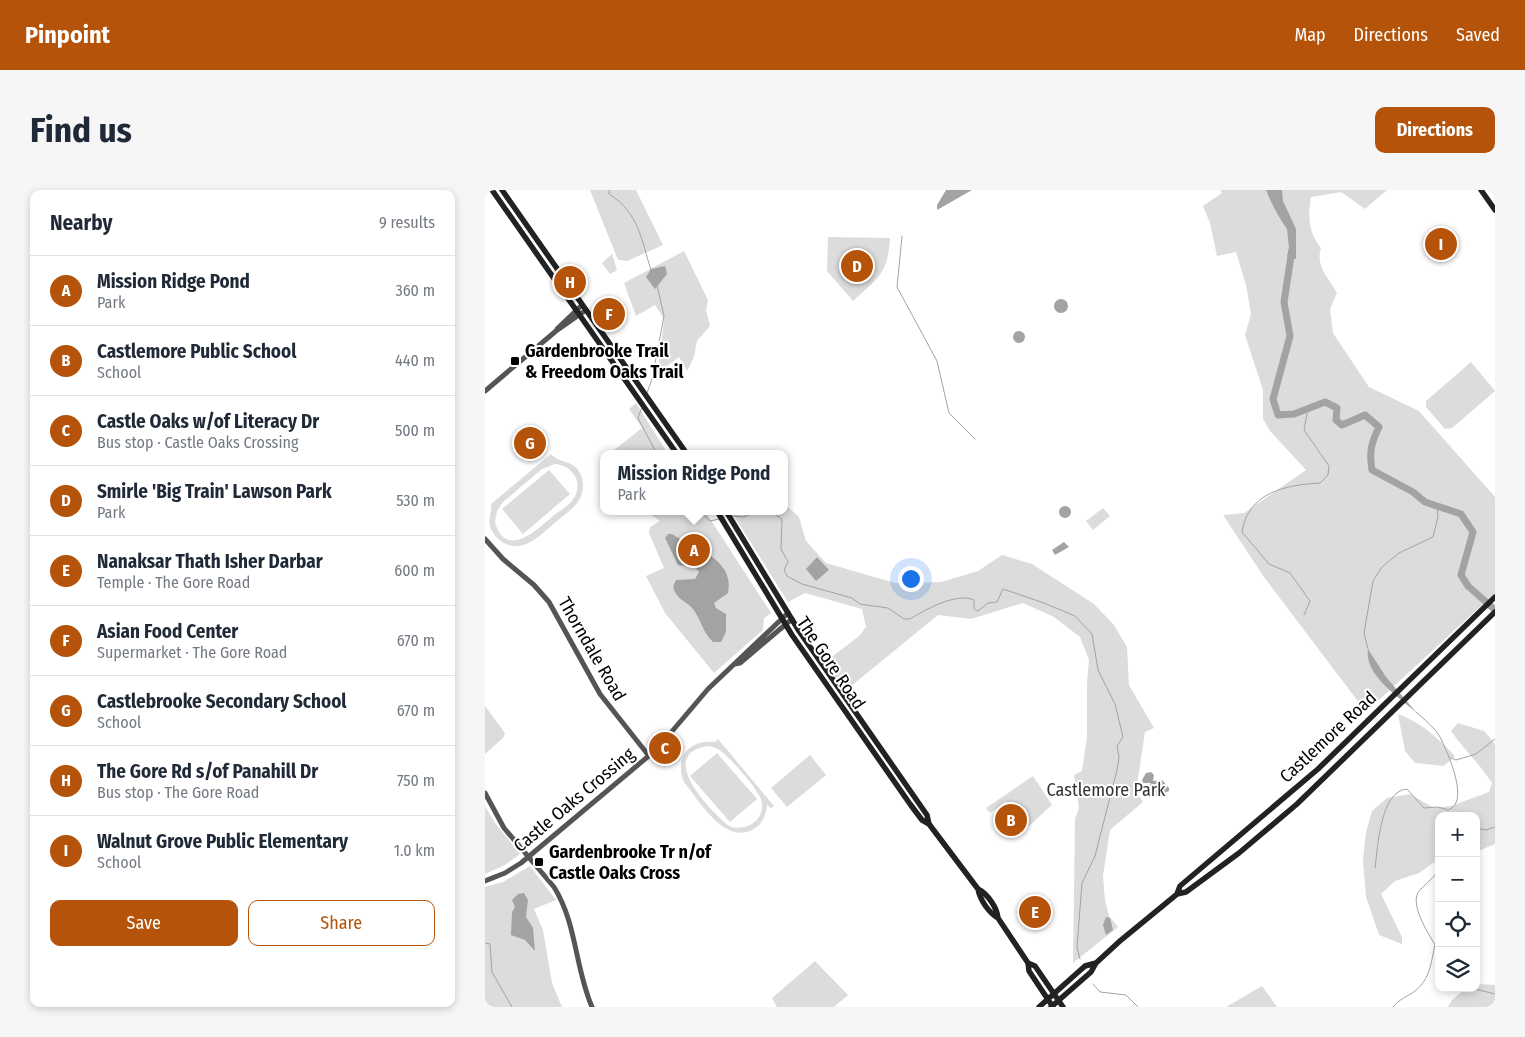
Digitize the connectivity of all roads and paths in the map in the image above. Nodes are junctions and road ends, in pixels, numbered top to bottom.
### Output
1 (492, 190) edge
2 (502, 190) edge
3 (1481, 190) edge
4 (1495, 210) edge
5 (540, 246) junction
6 (533, 251) junction
7 (584, 308) junction
8 (578, 313) junction
9 (485, 391) edge
10 (674, 450) edge
11 (684, 450) edge
12 (719, 515) edge
13 (728, 515) edge
14 (485, 539) edge
15 (1495, 597) edge
16 (1495, 612) edge
17 (788, 613) junction
18 (783, 618) junction
19 (792, 619) junction
20 (786, 624) junction
21 (735, 664) junction
22 (1376, 713) junction
23 (1384, 722) junction
24 (1351, 738) junction
25 (1359, 746) junction
26 (649, 756) junction
27 (485, 793) edge
28 (929, 824) junction
29 (529, 856) junction
30 (485, 881) edge
31 (1177, 894) junction
32 (1028, 962) junction
33 (1096, 963) junction
34 (1054, 994) junction
35 (1048, 999) junction
36 (1058, 1000) junction
37 (592, 1007) edge
38 (1039, 1007) edge
39 (1052, 1007) edge
40 (1063, 1007) edge

1 - 6 main road
2 - 5 main road
3 - 4 main road
5 - 6 main road
5 - 7 main road
6 - 8 main road
7 - 8 street
7 - 11 main road
8 - 9 street
8 - 10 main road
12 - 18 main road, The Gore Road
13 - 17 main road, The Gore Road
14 - 26 street, Thorndale Road
15 - 22 main road, Castlemore Road
16 - 23 main road, Castlemore Road
17 - 18 street, Castle Oaks Crossing
17 - 19 main road, The Gore Road
18 - 20 main road, The Gore Road
18 - 21 street, Castle Oaks Crossing
19 - 20 street, Castle Oaks Crossing
19 - 28 main road, The Gore Road
20 - 21 street, Castle Oaks Crossing
20 - 28 main road, The Gore Road
21 - 26 street, Castle Oaks Crossing
22 - 23 main road
22 - 24 main road, Castlemore Road
23 - 25 main road, Castlemore Road
24 - 25 main road
24 - 31 main road, Castlemore Road
25 - 31 main road, Castlemore Road
26 - 29 street, Castle Oaks Crossing
27 - 29 street
28 - 32 main road, The Gore Road
29 - 30 street, Castle Oaks Crossing
29 - 37 street
31 - 33 main road, Castlemore Road
32 - 34 main road, The Gore Road
32 - 35 main road, The Gore Road
33 - 34 main road, Castlemore Road
33 - 36 main road, Castlemore Road
34 - 35 main road, Castlemore Road
34 - 36 main road, The Gore Road
35 - 38 main road, Castlemore Road
35 - 39 main road, The Gore Road
36 - 39 main road, Castlemore Road
36 - 40 main road, The Gore Road

